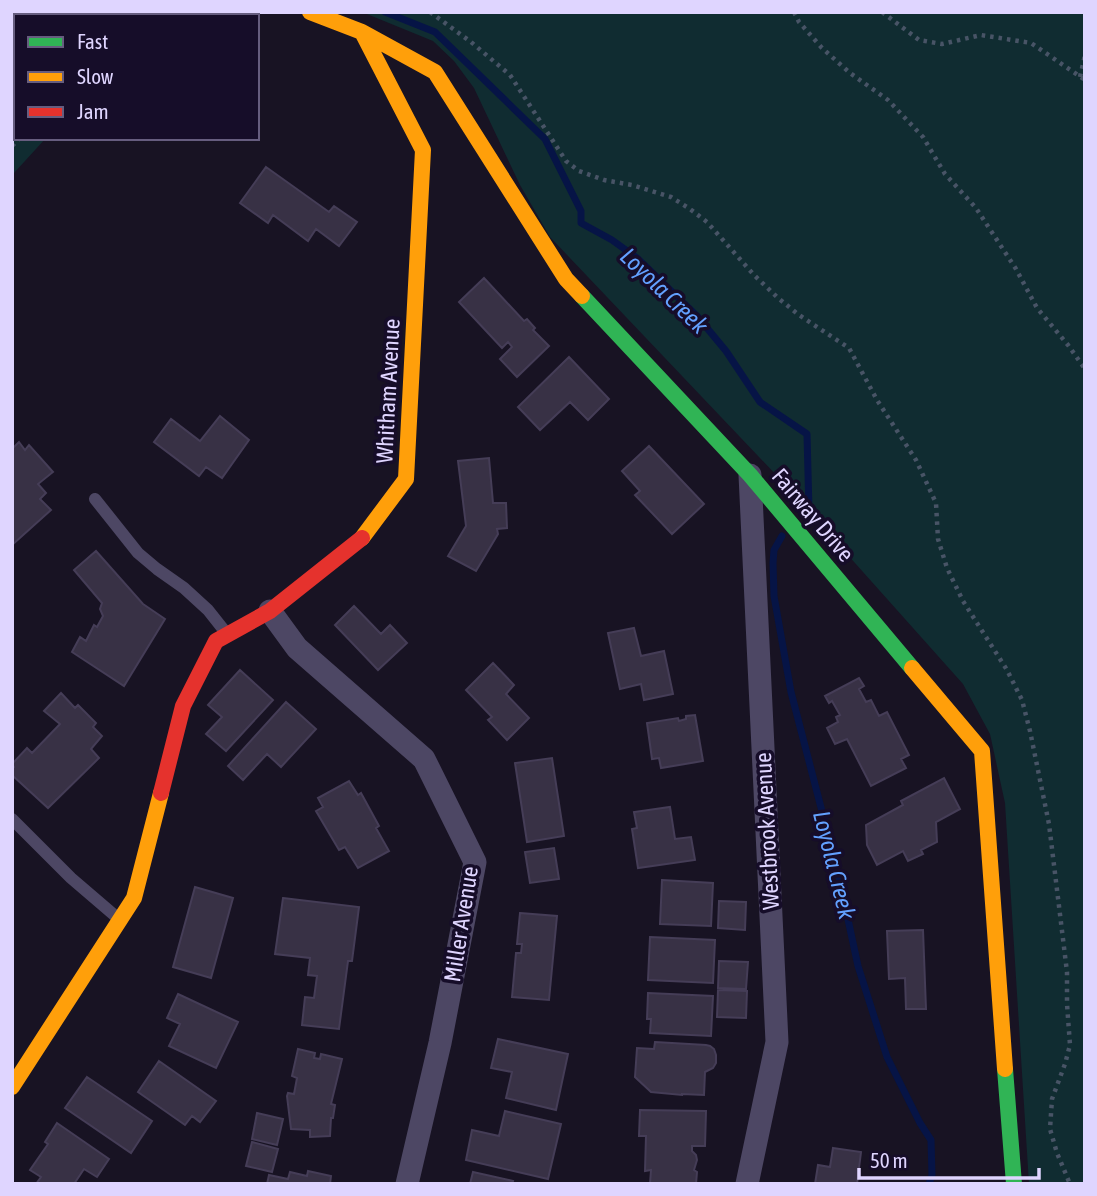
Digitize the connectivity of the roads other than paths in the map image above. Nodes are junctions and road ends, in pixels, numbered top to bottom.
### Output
1 (310, 12) edge
2 (362, 32) junction
3 (750, 475) junction
4 (95, 499) dead end
5 (270, 611) junction
6 (227, 634) junction
7 (12, 819) edge
8 (120, 920) junction
9 (12, 1087) edge
10 (407, 1184) edge
11 (747, 1184) edge
12 (1014, 1184) edge

1 - 2 street, Fairway Drive
2 - 3 street, Fairway Drive
2 - 5 street, Whitham Avenue
3 - 11 street, Westbrook Avenue
3 - 12 street, Fairway Drive
4 - 6 lane
5 - 6 street, Whitham Avenue
5 - 10 street, Miller Avenue
6 - 8 street, Whitham Avenue
7 - 8 lane
8 - 9 street, Whitham Avenue

